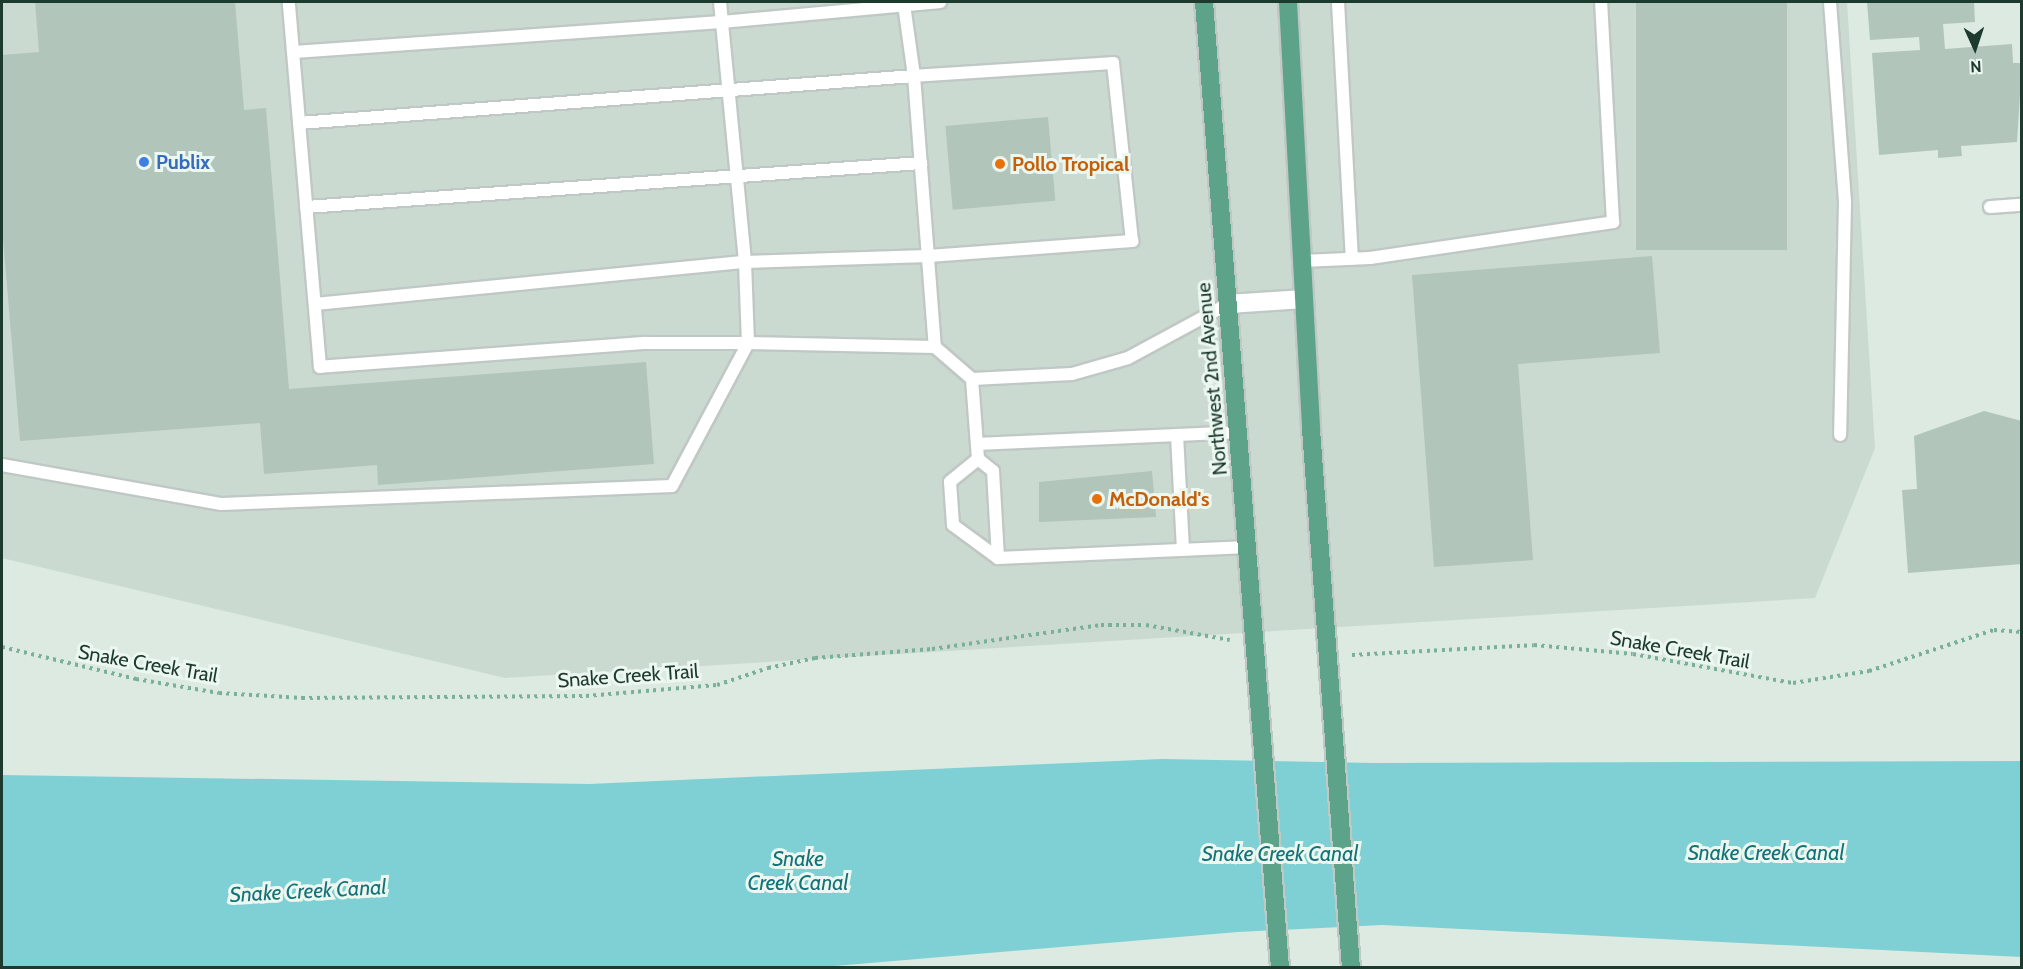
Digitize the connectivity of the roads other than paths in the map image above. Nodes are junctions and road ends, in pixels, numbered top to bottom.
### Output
1 (289, 2) edge
2 (720, 2) edge
3 (940, 2) edge
4 (1204, 2) edge
5 (1288, 2) edge
6 (1338, 2) edge
7 (1601, 2) edge
8 (1830, 2) edge
9 (904, 5) junction
10 (722, 22) junction
11 (293, 52) junction
12 (914, 76) junction
13 (728, 88) junction
14 (298, 123) junction
15 (921, 163) junction
16 (736, 175) junction
17 (2022, 205) edge
18 (306, 207) junction
19 (1990, 207) dead end
20 (928, 256) junction
21 (1352, 259) junction
22 (1302, 261) junction
23 (745, 262) junction
24 (1304, 299) junction
25 (315, 304) junction
26 (1228, 304) junction
27 (748, 343) junction
28 (935, 347) junction
29 (972, 379) junction
30 (1238, 432) junction
31 (1177, 435) junction
32 (1840, 435) dead end
33 (977, 444) junction
34 (978, 459) junction
35 (2, 465) edge
36 (1248, 547) junction
37 (1183, 550) junction
38 (998, 558) junction
39 (1280, 968) edge
40 (1351, 968) edge

1 - 11 lane
2 - 10 lane
3 - 9 lane
4 - 26 main road, Northwest 2nd Avenue
5 - 22 main road
6 - 21 lane
7 - 21 lane
8 - 32 lane
9 - 10 lane
9 - 12 lane
10 - 11 lane
10 - 13 lane
11 - 14 lane
12 - 13 lane
12 - 15 lane
12 - 20 lane
13 - 14 lane
13 - 16 lane
14 - 18 lane
15 - 16 lane
15 - 20 lane
16 - 18 lane
16 - 23 lane
17 - 19 lane
18 - 25 lane
20 - 23 lane
20 - 28 lane
21 - 22 lane
22 - 24 main road
23 - 25 lane
23 - 27 lane
24 - 26 street
24 - 40 main road
25 - 27 lane
26 - 29 lane
26 - 30 main road, Northwest 2nd Avenue
27 - 28 lane
27 - 35 lane
28 - 29 lane
29 - 33 lane
30 - 31 lane
30 - 36 main road, Northwest 2nd Avenue
31 - 33 lane
31 - 37 lane
33 - 34 lane
34 - 38 lane
34 - 38 lane
36 - 37 lane
36 - 39 main road, Northwest 2nd Avenue
37 - 38 lane

